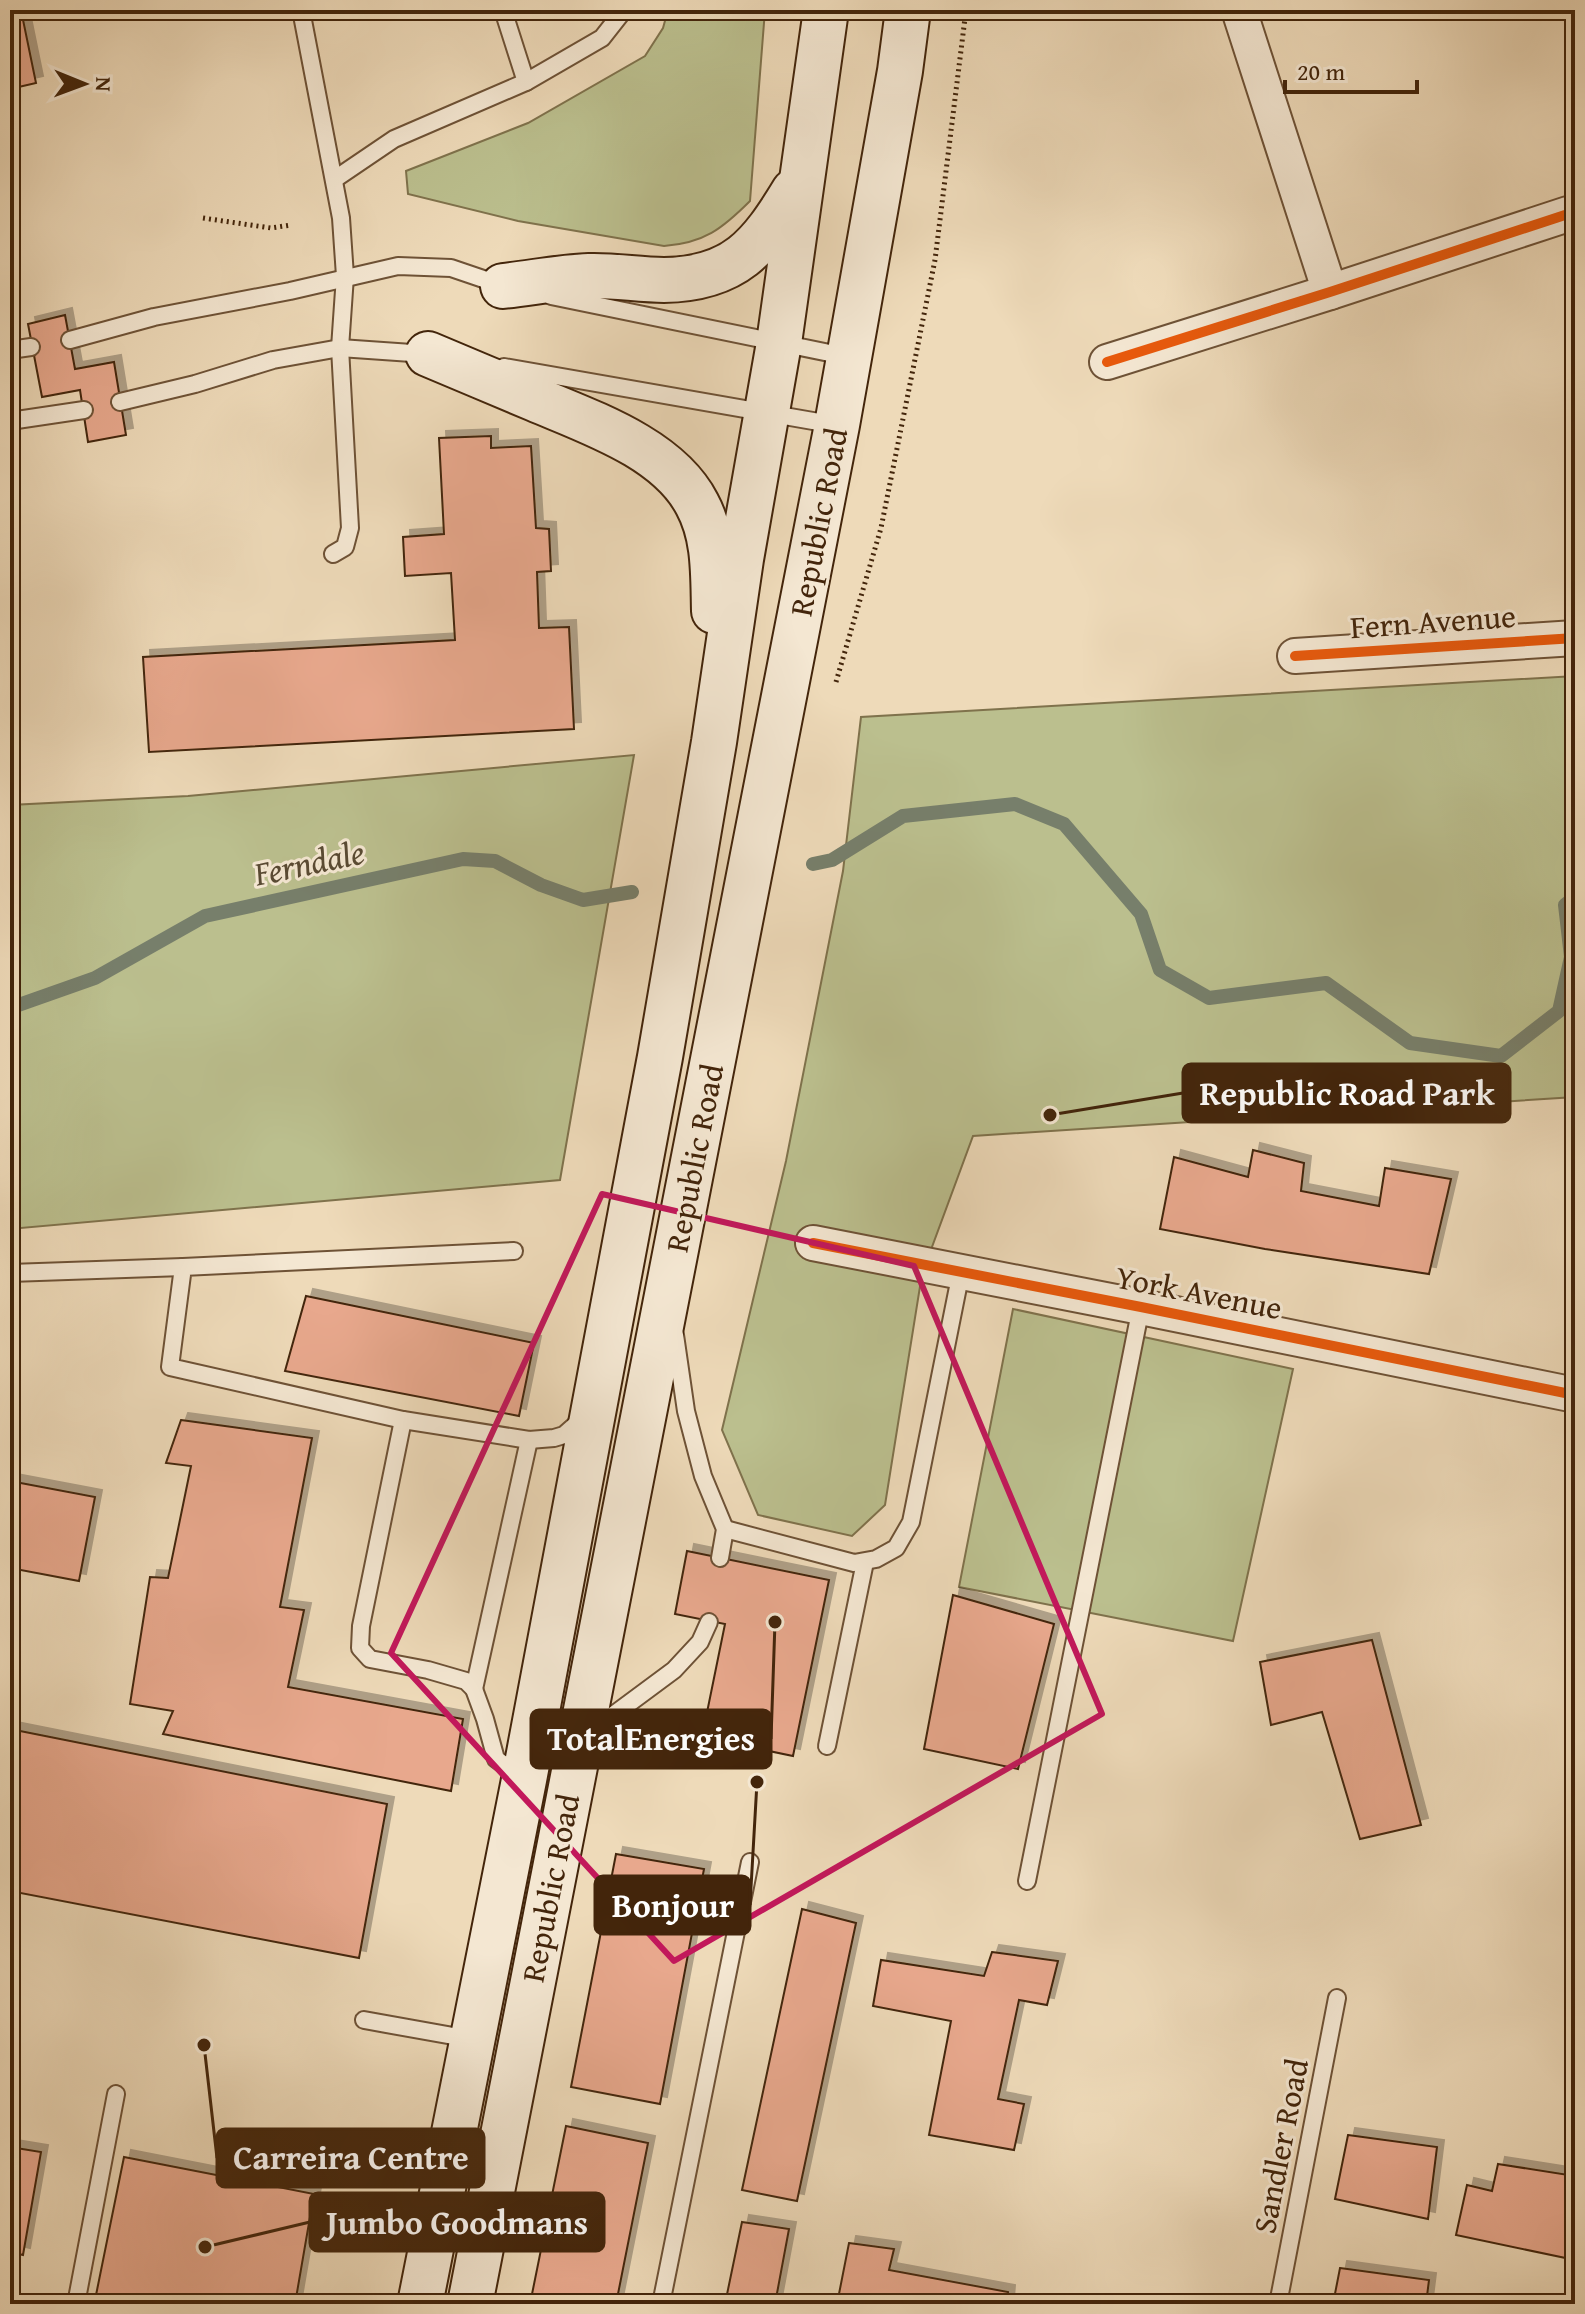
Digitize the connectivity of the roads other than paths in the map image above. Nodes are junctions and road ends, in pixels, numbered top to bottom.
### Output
1 (301, 10) edge
2 (503, 10) edge
3 (624, 10) edge
4 (826, 10) edge
5 (908, 10) edge
6 (1239, 10) edge
7 (526, 82) junction
8 (335, 179) junction
9 (801, 180) junction
10 (1568, 214) dead end
11 (345, 276) junction
12 (503, 286) junction
13 (1330, 292) junction
14 (70, 340) dead end
15 (779, 343) junction
16 (31, 347) dead end
17 (340, 348) junction
18 (10, 350) edge
19 (428, 354) junction
20 (850, 357) junction
21 (1107, 362) dead end
22 (120, 402) dead end
23 (84, 410) dead end
24 (767, 412) junction
25 (10, 421) edge
26 (837, 425) junction
27 (333, 554) dead end
28 (1575, 638) edge
29 (1295, 656) dead end
30 (714, 742) junction
31 (813, 1243) dead end
32 (514, 1251) dead end
33 (183, 1267) junction
34 (961, 1272) junction
35 (10, 1273) edge
36 (670, 1283) junction
37 (1141, 1307) junction
38 (1575, 1395) edge
39 (594, 1408) junction
40 (403, 1420) junction
41 (529, 1440) junction
42 (725, 1529) junction
43 (720, 1558) dead end
44 (865, 1562) junction
45 (709, 1622) dead end
46 (474, 1689) junction
47 (579, 1741) junction
48 (827, 1746) dead end
49 (524, 1780) junction
50 (750, 1862) dead end
51 (1027, 1881) dead end
52 (1337, 1998) dead end
53 (364, 2020) dead end
54 (472, 2039) junction
55 (116, 2094) dead end
56 (76, 2304) edge
57 (420, 2304) edge
58 (470, 2304) edge
59 (661, 2304) edge
60 (1278, 2304) edge

1 - 8 lane
2 - 7 lane
3 - 7 lane
4 - 9 main road, Republic Road
5 - 20 main road, Republic Road
6 - 13 street
7 - 8 lane
8 - 11 lane
9 - 12 main road
9 - 15 main road, Republic Road
10 - 13 street
11 - 12 lane
11 - 14 lane
11 - 17 lane
12 - 15 lane
13 - 21 street
15 - 20 lane
15 - 24 main road, Republic Road
16 - 18 lane
17 - 19 lane
17 - 22 lane
17 - 27 lane
19 - 24 lane
19 - 30 main road
20 - 26 main road, Republic Road
23 - 25 lane
24 - 26 lane
24 - 30 main road, Republic Road
26 - 36 main road, Republic Road
28 - 29 street, Fern Avenue
30 - 39 main road, Republic Road
31 - 34 street, York Avenue
32 - 33 lane
33 - 35 lane
33 - 40 lane
34 - 37 street, York Avenue
34 - 44 lane
36 - 42 lane
36 - 47 main road, Republic Road
37 - 38 street, York Avenue
37 - 51 lane
39 - 41 lane
39 - 49 main road, Republic Road
40 - 41 lane
40 - 46 lane
41 - 46 lane
42 - 43 lane
42 - 44 lane
44 - 48 lane
45 - 47 lane
46 - 49 lane
47 - 58 main road, Republic Road
49 - 54 main road, Republic Road
50 - 59 lane
52 - 60 lane, Sandler Road
53 - 54 lane
54 - 57 main road, Republic Road
55 - 56 lane

